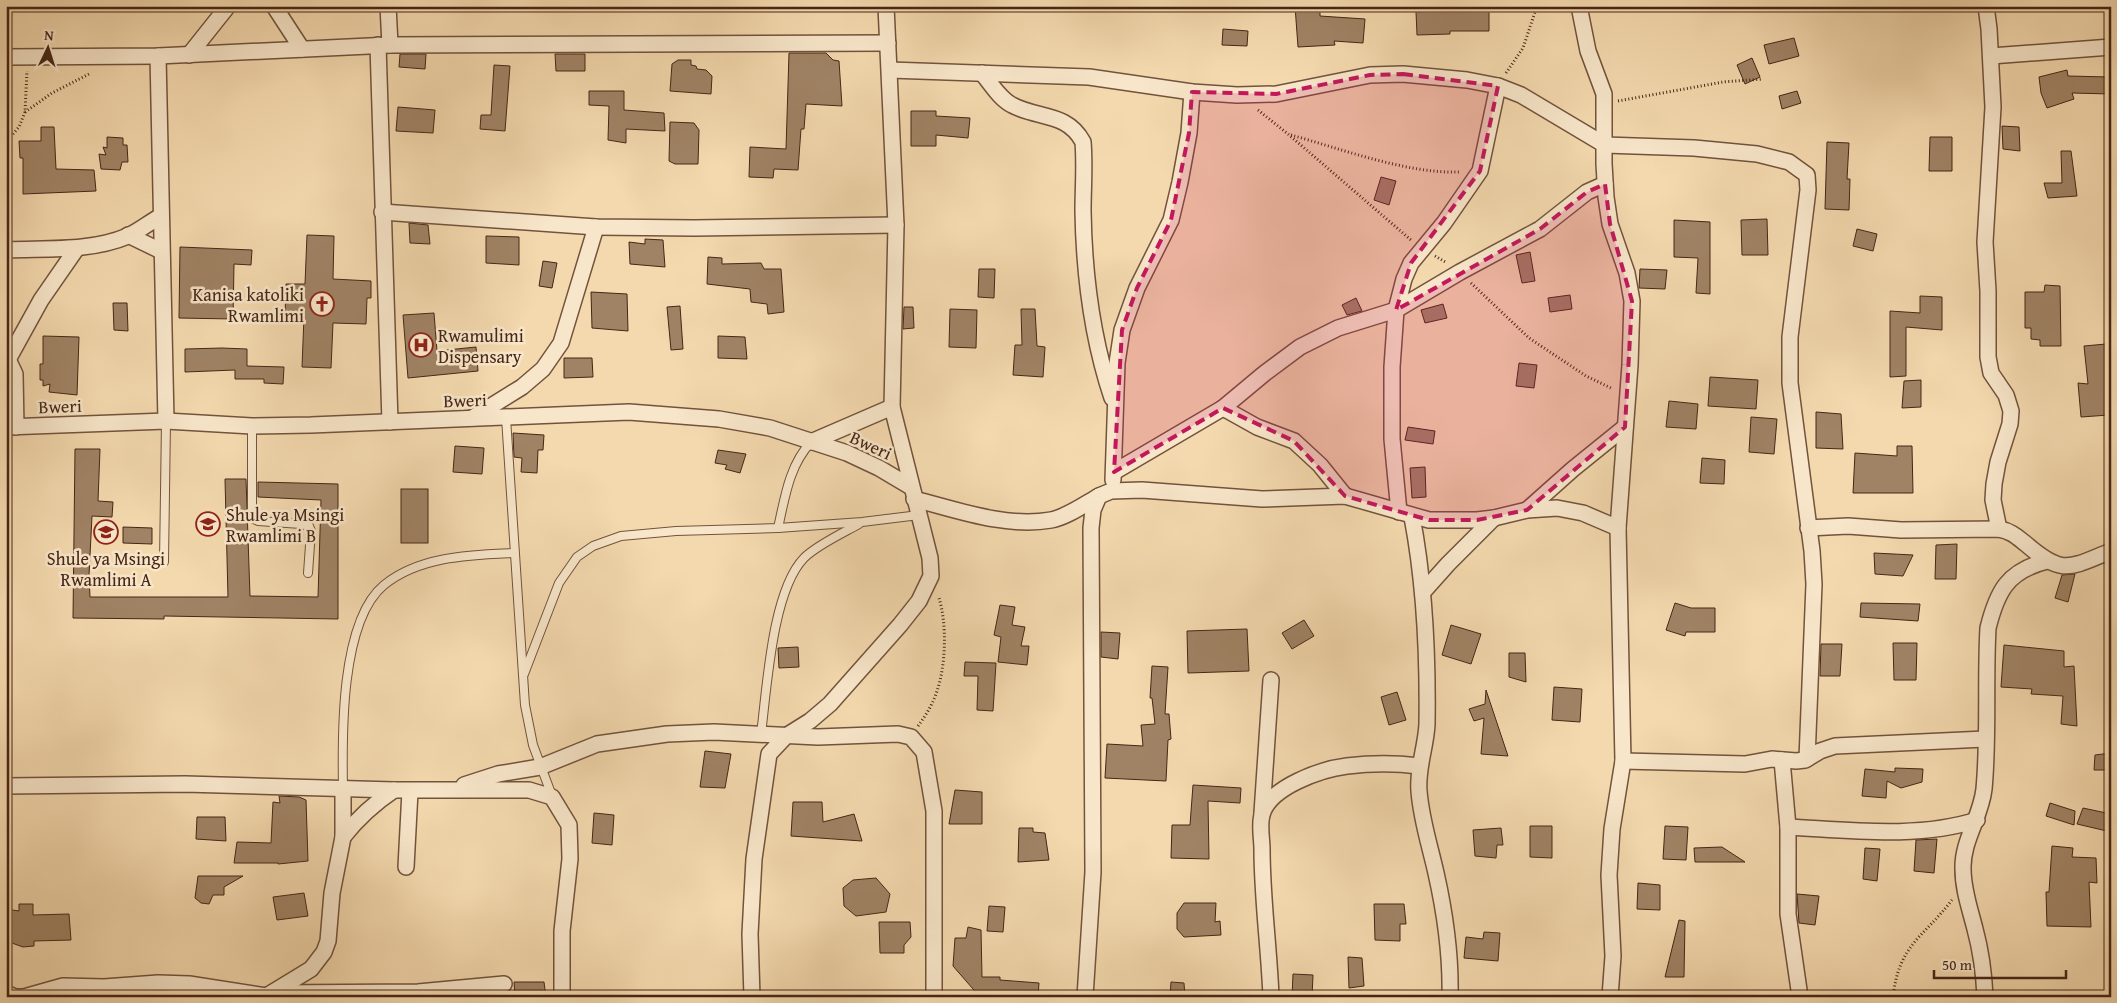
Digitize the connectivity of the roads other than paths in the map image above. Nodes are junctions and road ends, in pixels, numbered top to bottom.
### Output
1 (228, 6) edge
2 (274, 6) edge
3 (388, 6) edge
4 (886, 6) edge
5 (1580, 6) edge
6 (1986, 6) edge
7 (888, 43) junction
8 (384, 45) junction
9 (2111, 47) edge
10 (302, 49) junction
11 (189, 55) junction
12 (158, 56) junction
13 (1991, 56) junction
14 (6, 57) edge
15 (890, 70) junction
16 (982, 74) junction
17 (1498, 86) junction
18 (1192, 92) junction
19 (1605, 145) junction
20 (1605, 184) junction
21 (382, 212) junction
22 (161, 216) junction
23 (896, 225) junction
24 (596, 228) junction
25 (128, 236) junction
26 (76, 248) junction
27 (6, 250) edge
28 (161, 251) junction
29 (1396, 310) junction
30 (8, 356) edge
31 (892, 408) junction
32 (1223, 408) junction
33 (1116, 409) junction
34 (506, 418) junction
35 (471, 419) junction
36 (166, 421) junction
37 (390, 422) junction
38 (252, 426) junction
39 (11, 427) edge
40 (1625, 427) junction
41 (811, 442) junction
42 (1114, 472) junction
43 (913, 493) junction
44 (1105, 494) junction
45 (1345, 496) junction
46 (1527, 510) junction
47 (1405, 514) junction
48 (918, 515) junction
49 (1494, 518) junction
50 (862, 522) junction
51 (778, 528) junction
52 (1618, 528) junction
53 (1808, 528) junction
54 (1999, 530) junction
55 (2111, 551) edge
56 (514, 553) junction
57 (2047, 561) junction
58 (164, 562) dead end
59 (308, 573) dead end
60 (1423, 592) junction
61 (524, 674) junction
62 (1271, 680) dead end
63 (762, 734) junction
64 (786, 736) junction
65 (1985, 739) junction
66 (1807, 759) junction
67 (1782, 760) junction
68 (1623, 761) junction
69 (1420, 766) junction
70 (540, 767) junction
71 (6, 786) edge
72 (344, 789) junction
73 (451, 789) junction
74 (394, 790) junction
75 (410, 790) junction
76 (552, 797) junction
77 (1262, 814) junction
78 (1977, 820) junction
79 (1788, 828) junction
80 (343, 837) junction
81 (406, 867) dead end
82 (504, 984) dead end
83 (6, 994) edge
84 (266, 995) edge
85 (562, 997) edge
86 (752, 997) edge
87 (934, 997) edge
88 (1085, 997) edge
89 (1271, 997) edge
90 (1450, 997) edge
91 (1610, 997) edge
92 (1800, 997) edge
93 (1985, 997) edge

1 - 11 street
2 - 10 street
3 - 8 street
4 - 7 street
5 - 19 street
6 - 13 street
7 - 8 street
7 - 15 street
8 - 10 street
8 - 21 street
9 - 13 street
10 - 11 street
11 - 12 street
12 - 14 street
12 - 22 street
13 - 54 street
15 - 16 street
15 - 23 street
16 - 18 street
16 - 33 street
17 - 18 street
17 - 19 street
17 - 29 street
18 - 33 street
19 - 20 street
19 - 53 street
20 - 29 street
20 - 40 street
21 - 24 street
21 - 37 street
22 - 25 street
22 - 28 street
23 - 24 street
23 - 31 street
24 - 35 street
25 - 26 street
25 - 28 street
26 - 27 street
26 - 30 street
28 - 36 street
29 - 32 street
29 - 47 street
30 - 39 street
31 - 41 street
31 - 43 street
32 - 42 street
32 - 45 street
33 - 42 street
34 - 35 street, Bweri
34 - 41 street, Bweri
34 - 56 lane
35 - 37 street, Bweri
36 - 38 street, Bweri
36 - 39 street, Bweri
36 - 58 lane
37 - 38 street, Bweri
38 - 59 lane
40 - 46 street
40 - 52 street
41 - 43 street, Bweri
41 - 51 lane
42 - 44 street
43 - 44 street, Bweri
43 - 48 street
44 - 45 street
44 - 88 street
45 - 47 street
46 - 49 street
46 - 52 street
47 - 49 street
47 - 60 street
48 - 50 lane
48 - 64 street
49 - 60 street
50 - 51 lane
50 - 63 lane
51 - 61 lane
52 - 68 street
53 - 54 street
53 - 66 street
54 - 57 street
55 - 57 street
56 - 61 lane
56 - 72 lane
57 - 65 street
60 - 69 street
61 - 70 lane
62 - 77 street
63 - 64 street
63 - 70 street
64 - 86 street
64 - 87 street
65 - 66 street
65 - 78 street
66 - 67 street
67 - 68 street
67 - 79 street
68 - 91 street
69 - 77 street
69 - 90 street
70 - 73 street
70 - 76 lane
71 - 72 street
72 - 74 street
72 - 80 street
73 - 75 street
73 - 76 street
74 - 75 street
74 - 80 street
75 - 81 street
76 - 85 street
77 - 89 street
78 - 79 street
78 - 93 street
79 - 92 street
80 - 84 street
82 - 84 street
83 - 84 street

